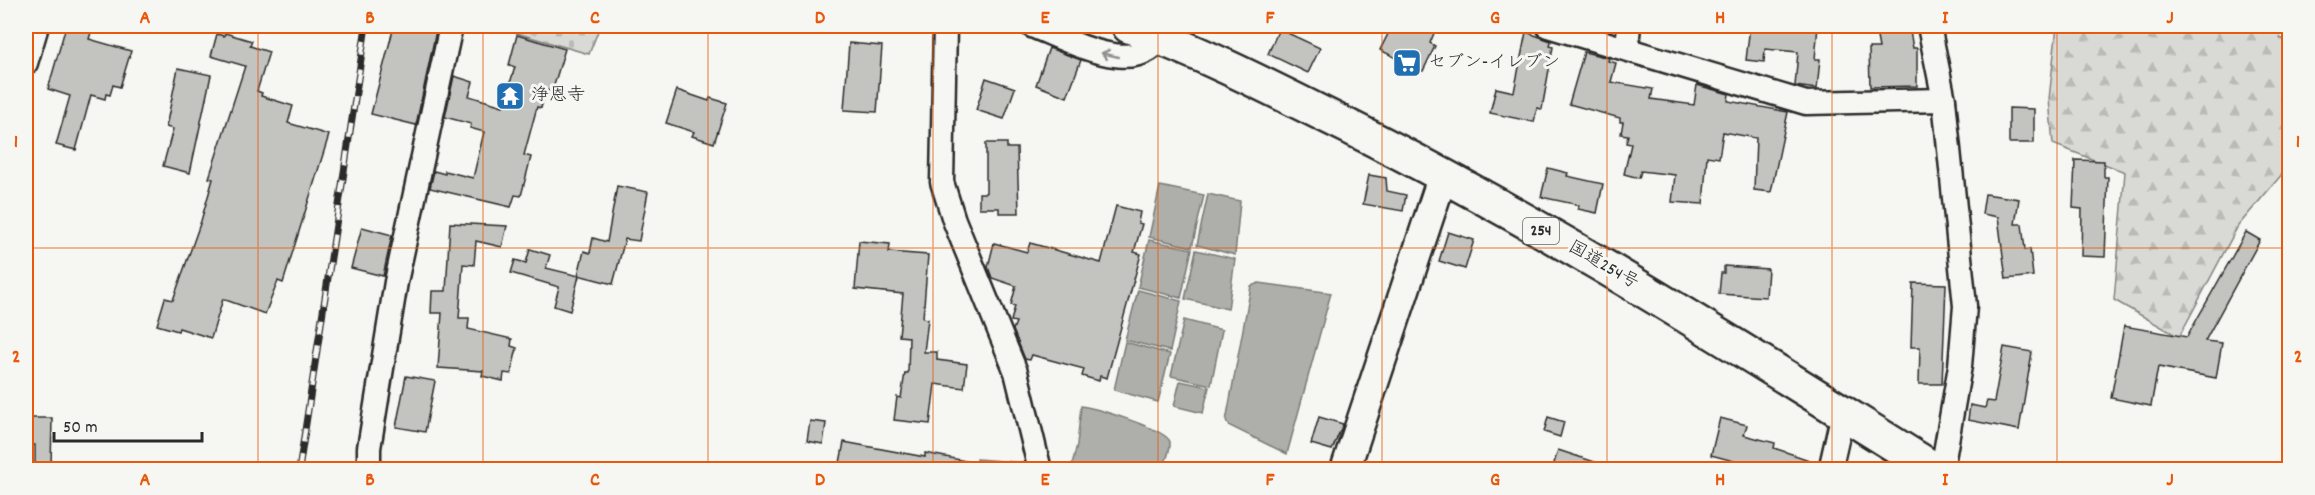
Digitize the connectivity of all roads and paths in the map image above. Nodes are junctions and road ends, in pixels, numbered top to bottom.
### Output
1 (36, 26) edge
2 (452, 26) edge
3 (945, 26) edge
4 (1032, 26) edge
5 (1129, 26) edge
6 (1548, 26) edge
7 (1929, 26) edge
8 (1164, 31) edge
9 (1628, 36) edge
10 (26, 63) edge
11 (1944, 100) junction
12 (1443, 175) junction
13 (1844, 413) junction
14 (369, 470) edge
15 (1040, 470) edge
16 (1345, 470) edge
17 (1830, 470) edge
18 (1935, 470) edge
19 (1942, 470) edge

1 - 10 street
2 - 14 street
3 - 15 street
8 -> 4 street
5 - 8 highway, 国道254号 / 254
6 - 9 street
7 - 11 street
8 - 12 highway, 国道254号 / 254
9 - 11 street
11 - 19 street
12 - 13 highway, 国道254号 / 254
12 - 16 street
13 - 17 street
13 - 18 highway, 国道254号 / 254

